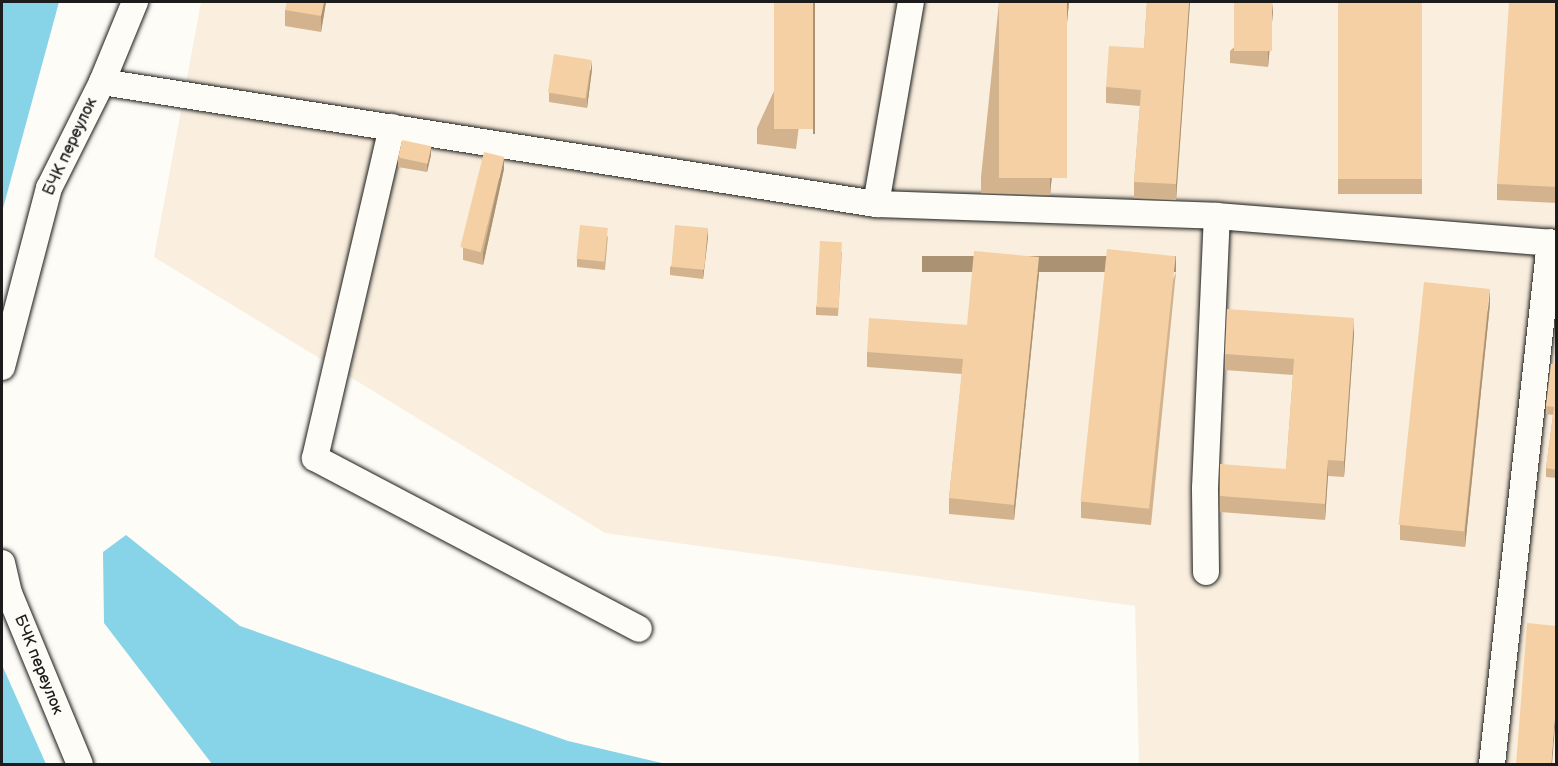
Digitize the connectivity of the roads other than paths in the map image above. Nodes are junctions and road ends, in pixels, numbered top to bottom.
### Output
1 (135, 2) edge
2 (911, 2) edge
3 (102, 82) junction
4 (392, 128) junction
5 (876, 204) junction
6 (1216, 216) junction
7 (1553, 242) edge
8 (2, 367) edge
9 (2, 563) edge
10 (1206, 572) dead end
11 (639, 629) dead end
12 (80, 765) edge
13 (1492, 765) edge

1 - 3 street, БЧК переулок
2 - 5 street
3 - 4 street
3 - 8 street, БЧК переулок
4 - 5 street
4 - 11 street
5 - 6 street
6 - 7 street
6 - 10 street
7 - 13 street
9 - 12 street, БЧК переулок

